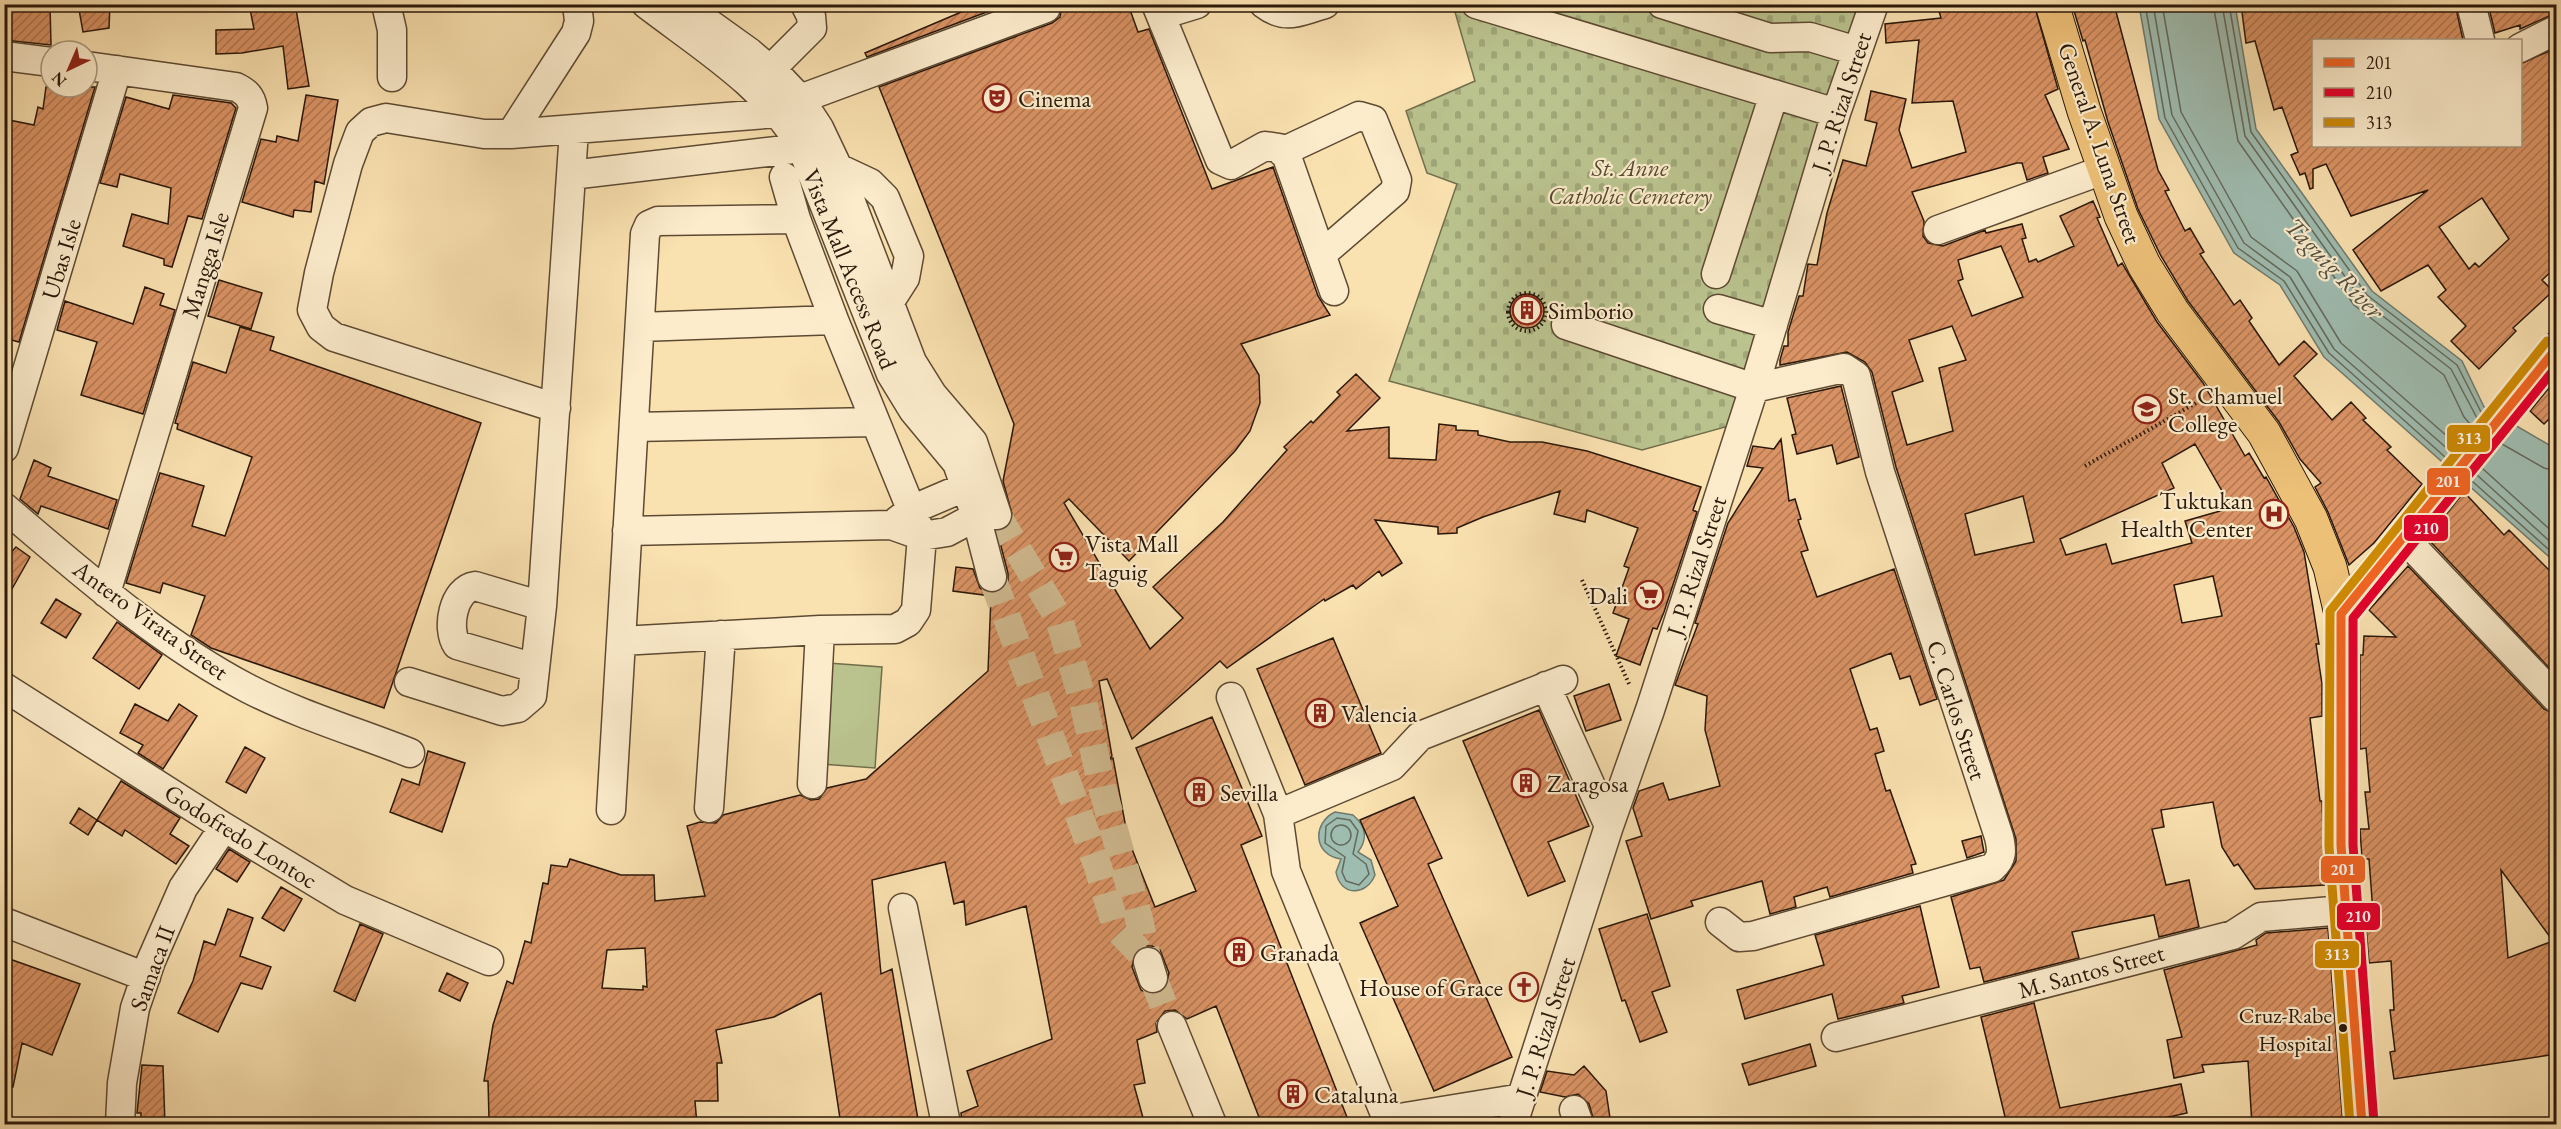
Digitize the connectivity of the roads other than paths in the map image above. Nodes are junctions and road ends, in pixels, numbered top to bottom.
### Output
1 (386, 4) edge
2 (577, 4) edge
3 (646, 4) edge
4 (682, 4) edge
5 (805, 4) edge
6 (1046, 4) edge
7 (1197, 4) edge
8 (1264, 4) edge
9 (1476, 4) edge
10 (1662, 4) edge
11 (1874, 4) edge
12 (2052, 4) edge
13 (2471, 4) edge
14 (1315, 6) edge
15 (1159, 10) edge
16 (2556, 30) edge
17 (2480, 39) edge
18 (2522, 47) edge
19 (1857, 51) junction
20 (4, 56) edge
21 (39, 60) edge
22 (99, 68) edge
23 (117, 70) junction
24 (770, 70) junction
25 (392, 77) dead end
26 (1774, 94) junction
27 (789, 106) junction
28 (1836, 113) junction
29 (574, 130) junction
30 (511, 134) junction
31 (802, 148) junction
32 (1282, 152) junction
33 (2106, 169) junction
34 (826, 174) junction
35 (571, 175) junction
36 (784, 177) dead end
37 (796, 219) junction
38 (1938, 230) dead end
39 (1322, 254) junction
40 (1716, 274) dead end
41 (1334, 291) dead end
42 (878, 308) junction
43 (1718, 309) dead end
44 (834, 320) junction
45 (1554, 324) road end
46 (1773, 325) junction
47 (640, 327) junction
48 (2556, 349) edge
49 (1754, 388) junction
50 (556, 408) junction
51 (875, 422) junction
52 (634, 427) junction
53 (4, 448) edge
54 (976, 483) junction
55 (4, 507) edge
56 (989, 513) junction
57 (901, 518) junction
58 (627, 531) junction
59 (922, 536) junction
60 (2403, 537) junction
61 (992, 577) tunnel mouth
62 (106, 593) junction
63 (542, 606) junction
64 (2341, 614) junction
65 (820, 630) junction
66 (721, 635) junction
67 (621, 641) junction
68 (536, 668) junction
69 (409, 682) dead end
70 (4, 687) edge
71 (1231, 697) dead end
72 (2556, 698) edge
73 (410, 753) dead end
74 (812, 784) dead end
75 (709, 808) dead end
76 (611, 810) dead end
77 (1278, 814) junction
78 (1609, 826) junction
79 (224, 827) junction
80 (903, 908) dead end
81 (2344, 910) junction
82 (4, 922) edge
83 (1720, 922) dead end
84 (489, 961) dead end
85 (146, 976) junction
86 (1172, 1026) tunnel mouth
87 (1836, 1037) dead end
88 (1522, 1098) junction
89 (1388, 1122) edge
90 (120, 1125) edge
91 (946, 1125) edge
92 (1212, 1125) edge
93 (1513, 1125) edge
94 (2362, 1125) edge

1 - 25 street
2 - 30 street
3 - 27 street, Vista Mall Access Road
4 - 24 street, Vista Mall Access Road
5 - 24 street
6 - 27 street
7 - 15 street
8 - 14 street
9 - 26 street
10 - 19 street
11 - 19 street, J. P. Rizal Street
12 - 33 main road, General A. Luna Street
13 - 17 street
15 - 32 street
16 - 18 street
19 - 28 street, J. P. Rizal Street
20 - 21 street
22 - 23 street, Mangga Isle
23 - 53 street, Ubas Isle
23 - 62 street, Mangga Isle
24 - 27 street, Vista Mall Access Road
26 - 28 street
26 - 40 street
27 - 29 street
27 - 31 street, Vista Mall Access Road
27 - 34 street, Vista Mall Access Road
28 - 46 street, J. P. Rizal Street
29 - 30 street
29 - 35 street
30 - 50 street
31 - 34 street, Vista Mall Access Road
31 - 35 street
32 - 39 street
32 - 39 street
33 - 38 street
33 - 64 main road, General A. Luna Street
34 - 42 street, Vista Mall Access Road
34 - 42 street
35 - 50 street
36 - 37 street
37 - 44 street
37 - 47 street
39 - 41 street
42 - 54 street, Vista Mall Access Road
43 - 46 street
44 - 47 street
44 - 51 street
45 - 49 street
46 - 49 street, J. P. Rizal Street
47 - 52 street
48 - 60 main road
49 - 78 street, J. P. Rizal Street
49 - 83 street, C. Carlos Street
50 - 63 street
51 - 52 street
51 - 57 street
52 - 58 street
54 - 56 street, Vista Mall Access Road
54 - 57 street
55 - 62 street, Antero Virata Street
56 - 59 street
56 - 61 street, Vista Mall Access Road
57 - 58 street
57 - 59 street
58 - 67 street
59 - 65 street
60 - 64 main road
60 - 72 street
62 - 73 street, Antero Virata Street
63 - 68 street
63 - 68 street
64 - 81 main road, General A. Luna Street
65 - 66 street
65 - 74 street
66 - 67 street
66 - 75 street
67 - 76 street
68 - 69 street
70 - 79 street, Godofredo Lontoc
71 - 77 street
77 - 78 street
77 - 89 street
78 - 88 street, J. P. Rizal Street
79 - 84 street, Godofredo Lontoc
79 - 85 street, Samaca Ⅱ
80 - 91 street
81 - 87 street, M. Santos Street
81 - 94 main road, General A. Luna Street
82 - 85 street
85 - 90 street, Samaca Ⅱ
86 - 92 street
88 - 89 street
88 - 93 street, J. P. Rizal Street

